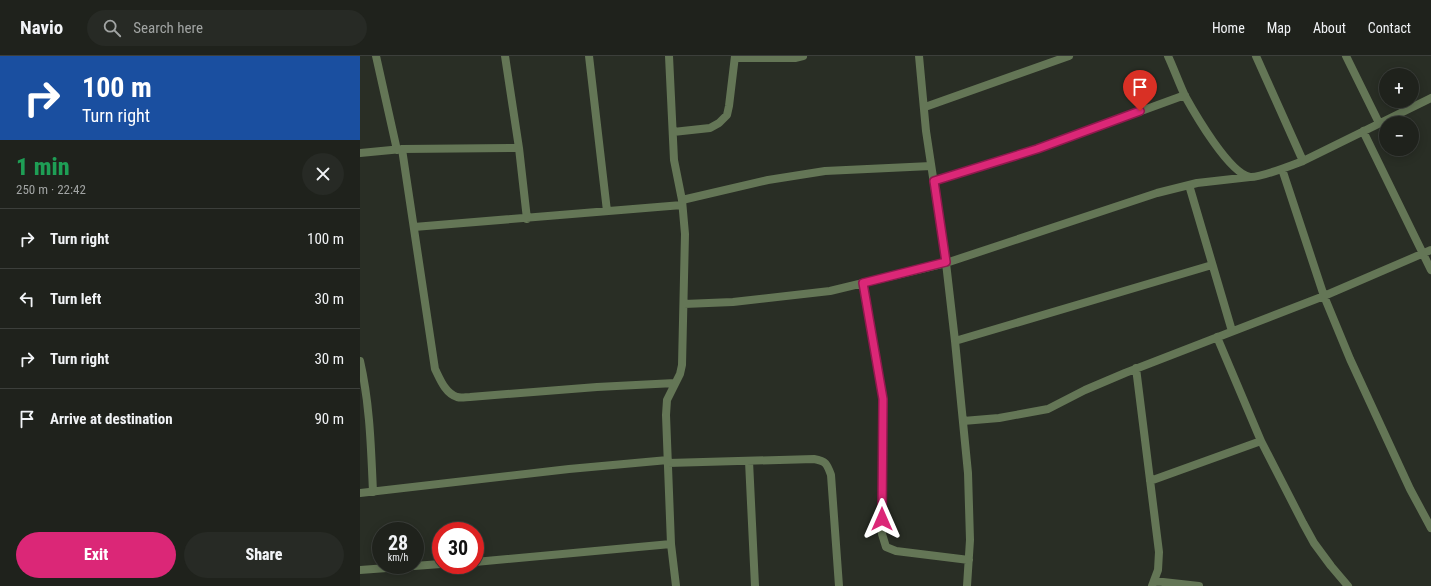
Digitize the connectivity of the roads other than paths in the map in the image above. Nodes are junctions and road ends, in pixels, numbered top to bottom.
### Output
1 (376, 56) edge
2 (505, 56) edge
3 (589, 56) edge
4 (669, 56) edge
5 (803, 56) edge
6 (919, 56) edge
7 (1069, 56) edge
8 (1168, 56) edge
9 (1256, 56) edge
10 (1346, 56) edge
11 (735, 57) edge
12 (1185, 95) junction
13 (1431, 98) edge
14 (924, 107) junction
15 (1395, 116) edge
16 (1379, 124) joint
17 (1363, 131) junction
18 (673, 132) junction
19 (519, 148) junction
20 (399, 149) junction
21 (360, 153) edge
22 (1303, 160) junction
23 (931, 166) junction
24 (1282, 169) junction
25 (1250, 177) junction
26 (934, 181) junction
27 (1189, 185) junction
28 (682, 203) junction
29 (607, 212) junction
30 (526, 219) junction
31 (414, 227) junction
32 (1431, 250) edge
33 (1423, 254) junction
34 (946, 262) junction
35 (1212, 265) junction
36 (1431, 270) edge
37 (863, 283) junction
38 (1324, 296) junction
39 (684, 304) junction
40 (1232, 331) junction
41 (1217, 337) junction
42 (955, 341) junction
43 (360, 361) edge
44 (1136, 368) junction
45 (675, 383) junction
46 (963, 420) junction
47 (1260, 441) junction
48 (749, 461) junction
49 (668, 462) junction
50 (1150, 481) junction
51 (373, 492) junction
52 (360, 493) edge
53 (1431, 528) edge
54 (671, 544) junction
55 (969, 560) junction
56 (484, 561) edge
57 (432, 565) edge
58 (360, 570) edge
59 (1153, 584) edge
60 (676, 586) edge
61 (756, 586) edge
62 (839, 586) edge
63 (967, 586) edge
64 (1199, 586) edge
65 (1348, 586) edge

1 - 20 street
2 - 19 street
3 - 29 street
4 - 18 street
5 - 11 street
6 - 14 street
7 - 14 street
8 - 12 street
9 - 22 street
10 - 16 street
11 - 18 street
12 - 25 street
12 - 26 street
13 - 15 street
14 - 23 street
16 - 17 street
17 - 22 street
17 - 33 street
18 - 28 street
19 - 20 street
19 - 30 street
20 - 21 street
20 - 31 street
22 - 24 street
23 - 26 street
23 - 28 street
24 - 25 street
24 - 38 street
25 - 27 street
26 - 34 street
27 - 34 street
27 - 35 street
28 - 29 street
28 - 39 street
29 - 30 street
30 - 31 street
31 - 45 street
32 - 33 street
33 - 36 street
33 - 38 street
34 - 37 street
34 - 42 street
35 - 40 street
35 - 42 street
37 - 39 street
37 - 55 street
38 - 40 street
38 - 53 street
39 - 45 street
40 - 41 street
41 - 44 street
41 - 47 street
42 - 46 street
43 - 51 street
44 - 46 street
44 - 50 street
45 - 49 street
46 - 55 street
47 - 50 street
47 - 65 street
48 - 49 street
48 - 61 street
48 - 62 street
49 - 51 street
49 - 54 street
50 - 59 street
51 - 52 street
54 - 56 street
54 - 60 street
55 - 63 street
57 - 58 street
59 - 64 street

